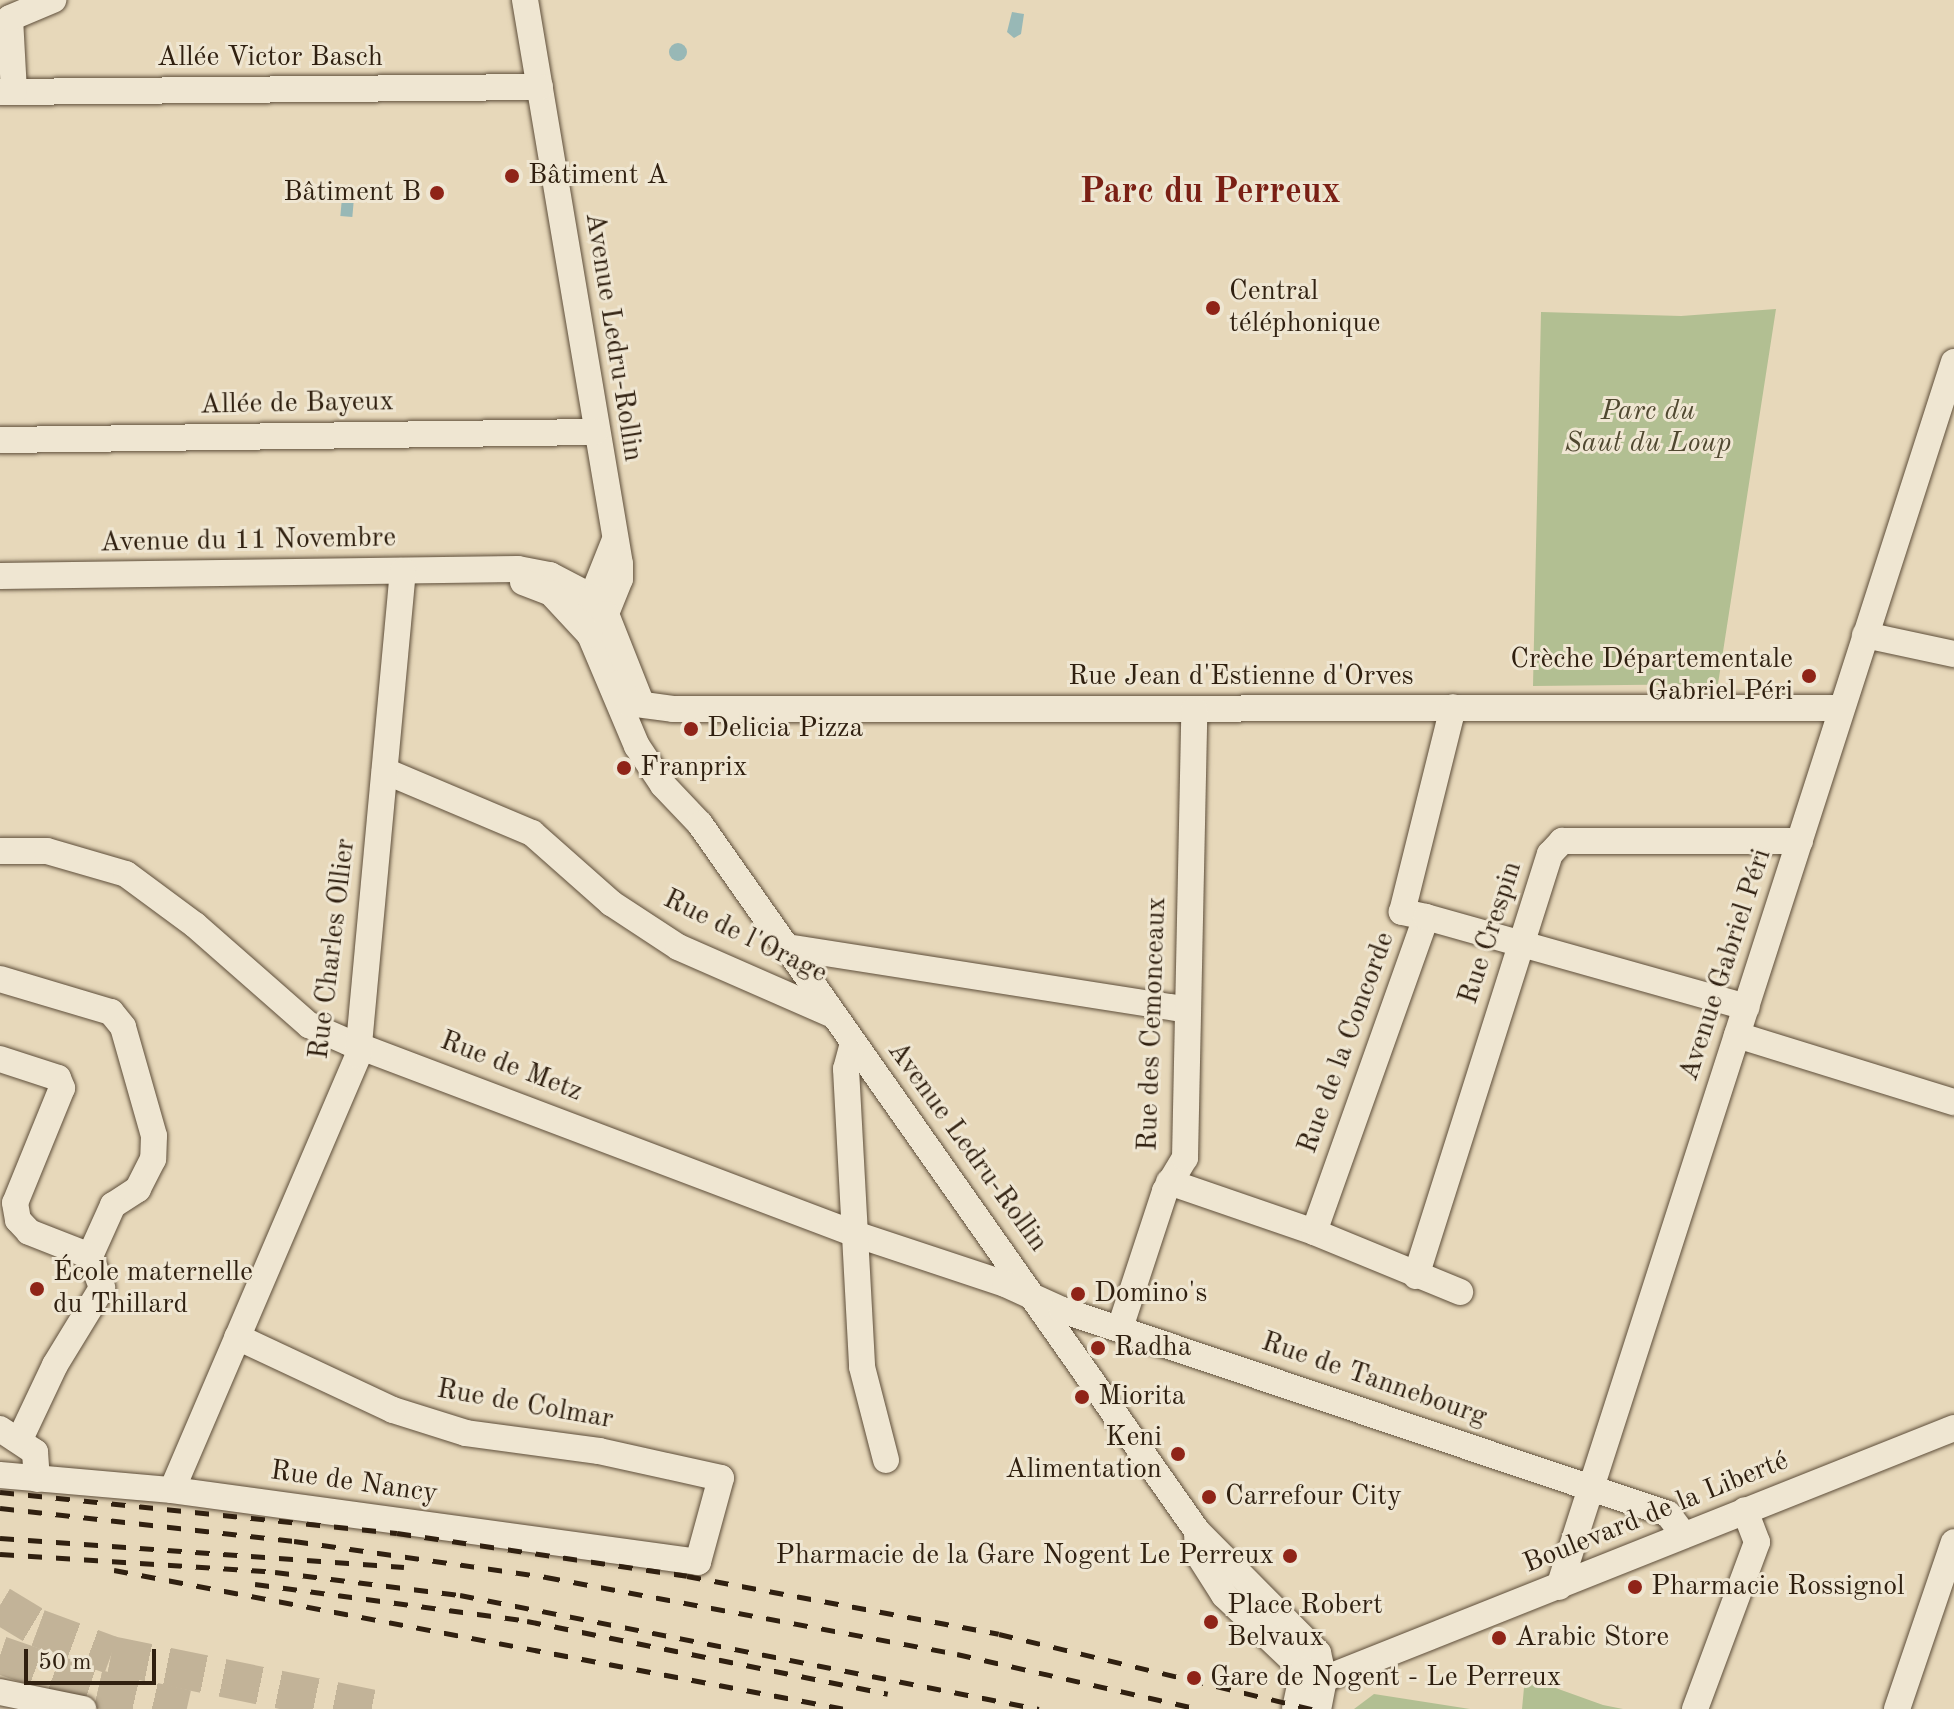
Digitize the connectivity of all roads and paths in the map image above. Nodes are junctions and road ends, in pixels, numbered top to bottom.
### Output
1 (53, 0) edge
2 (525, 0) edge
3 (540, 87) junction
4 (7, 92) edge
5 (1954, 362) edge
6 (595, 432) junction
7 (0, 440) edge
8 (403, 571) junction
9 (498, 571) junction
10 (0, 576) edge
11 (598, 614) junction
12 (1865, 635) junction
13 (1954, 654) edge
14 (613, 657) junction
15 (642, 707) junction
16 (1453, 707) junction
17 (1840, 708) junction
18 (1194, 710) junction
19 (385, 771) junction
20 (683, 802) junction
21 (1800, 841) junction
22 (0, 851) edge
23 (1426, 917) junction
24 (1521, 942) junction
25 (787, 947) junction
26 (0, 979) edge
27 (1747, 1007) junction
28 (1185, 1009) junction
29 (833, 1015) junction
30 (1737, 1035) junction
31 (853, 1043) junction
32 (360, 1045) junction
33 (0, 1059) edge
34 (1954, 1102) edge
35 (1169, 1182) junction
36 (1314, 1232) junction
37 (858, 1235) junction
38 (90, 1256) junction
39 (1416, 1276) junction
40 (1460, 1292) dead end
41 (1036, 1297) junction
42 (1120, 1328) junction
43 (237, 1337) junction
44 (1954, 1428) edge
45 (10, 1434) edge
46 (886, 1460) dead end
47 (0, 1475) edge
48 (37, 1479) junction
49 (1591, 1487) junction
50 (172, 1490) junction
51 (1745, 1510) junction
52 (1684, 1535) junction
53 (1954, 1542) edge
54 (1197, 1543) junction
55 (698, 1562) joint
56 (1559, 1587) junction
57 (1315, 1667) junction
58 (0, 1692) edge
59 (83, 1709) edge
60 (1295, 1709) edge
61 (1318, 1709) edge
62 (1695, 1709) edge
63 (1897, 1709) edge

1 - 4 street
2 - 3 street, Avenue Ledru-Rollin
3 - 4 street, Allée Victor Basch
3 - 6 street, Avenue Ledru-Rollin
5 - 12 street, Avenue Gabriel Péri
6 - 7 street, Allée de Bayeux
6 - 11 street, Avenue Ledru-Rollin
8 - 9 street, Avenue du 11 Novembre
8 - 10 street, Avenue du 11 Novembre
8 - 19 street, Rue Charles Ollier
9 - 11 street, Avenue du 11 Novembre
9 - 11 street, Avenue du 11 Novembre
11 - 14 street, Avenue Ledru-Rollin
11 - 14 street, Avenue Ledru-Rollin
12 - 13 street
12 - 17 street, Avenue Gabriel Péri
14 - 15 street, Avenue Ledru-Rollin
14 - 20 street, Avenue Ledru-Rollin
15 - 18 street, Rue Jean d'Estienne d'Orves
15 - 20 street, Avenue Ledru-Rollin
16 - 17 street, Rue Jean d'Estienne d'Orves
16 - 18 street, Rue Jean d'Estienne d'Orves
16 - 23 street
17 - 21 street, Avenue Gabriel Péri
18 - 28 street, Rue des Cemonceaux
19 - 29 street, Rue de l'Orage
19 - 32 street, Rue Charles Ollier
20 - 25 street, Avenue Ledru-Rollin
21 - 24 street, Rue Crespin
21 - 27 street, Avenue Gabriel Péri
22 - 32 street, Rue de Metz
23 - 24 street, Rue de la Concorde
23 - 36 street, Rue de la Concorde
24 - 27 street, Rue de la Concorde
24 - 39 street, Rue Crespin
25 - 28 street
25 - 29 street, Avenue Ledru-Rollin
26 - 38 street
27 - 30 street, Avenue Gabriel Péri
28 - 35 street, Rue des Cemonceaux
29 - 31 street, Avenue Ledru-Rollin
30 - 34 street
30 - 49 street, Avenue Gabriel Péri
31 - 37 street
31 - 41 street, Avenue Ledru-Rollin
32 - 37 street, Rue de Metz
32 - 43 street, Rue Charles Ollier
33 - 38 street
35 - 36 street
35 - 42 street, Rue des Cemonceaux
36 - 39 street
37 - 41 street, Rue de Metz
37 - 46 street
38 - 45 street
39 - 40 street
41 - 42 street, Rue de Tannebourg
41 - 54 street, Avenue Ledru-Rollin
42 - 49 street, Rue de Tannebourg
43 - 50 street, Rue Charles Ollier
43 - 55 street, Rue de Colmar
44 - 51 street, Boulevard de la Liberté
45 - 48 street
47 - 48 street, Rue de Nancy
48 - 50 street, Rue de Nancy
49 - 52 street, Rue de Tannebourg
49 - 56 street, Avenue Gabriel Péri
50 - 55 street, Rue de Nancy
51 - 52 street, Boulevard de la Liberté
51 - 62 street
52 - 56 street, Boulevard de la Liberté
53 - 63 street
54 - 57 street, Avenue Ledru-Rollin
54 - 57 street, Avenue Ledru-Rollin
56 - 57 street, Boulevard de la Liberté
57 - 60 street
57 - 61 street
58 - 59 street

